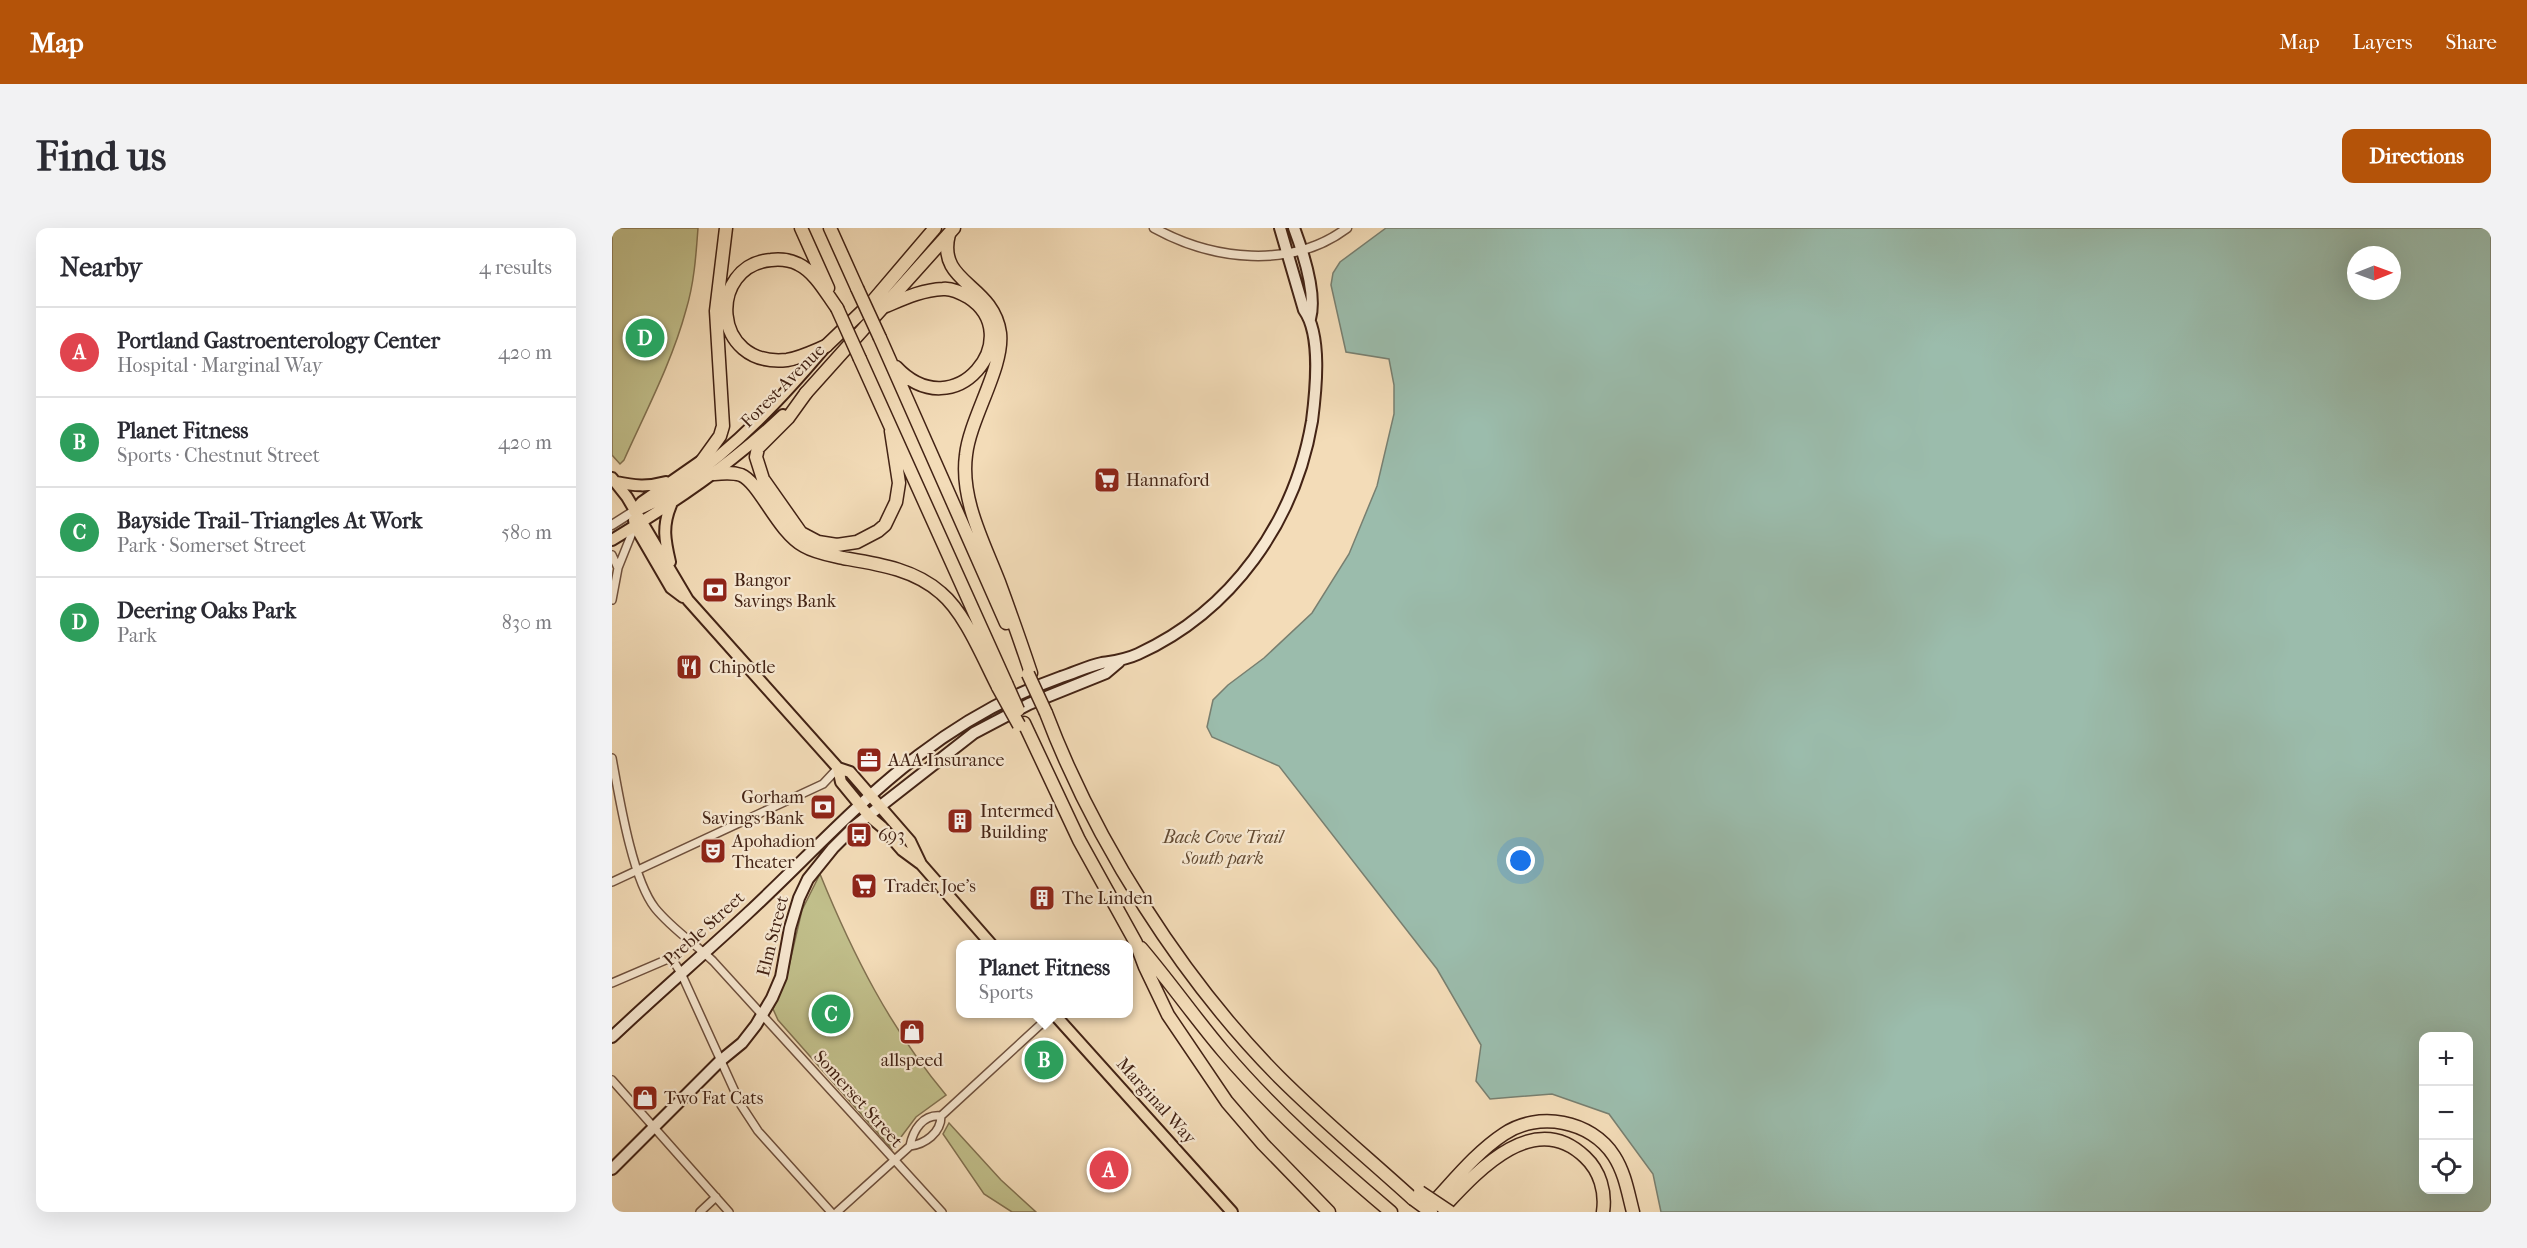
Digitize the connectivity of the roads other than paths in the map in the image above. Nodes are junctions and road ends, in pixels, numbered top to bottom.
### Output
1 (726, 228) edge
2 (801, 228) edge
3 (830, 228) edge
4 (836, 228) edge
5 (1154, 228) edge
6 (1280, 228) edge
7 (1294, 228) edge
8 (1347, 228) edge
9 (934, 229) edge
10 (951, 231) edge
11 (838, 247) junction
12 (1302, 250) junction
13 (1286, 252) junction
14 (886, 306) junction
15 (837, 308) junction
16 (1310, 319) junction
17 (826, 346) junction
18 (889, 359) junction
19 (805, 371) junction
20 (806, 393) junction
21 (891, 431) junction
22 (702, 461) junction
23 (714, 474) junction
24 (680, 476) junction
25 (614, 480) edge
26 (671, 505) junction
27 (634, 511) junction
28 (638, 524) junction
29 (612, 525) edge
30 (612, 540) edge
31 (612, 555) edge
32 (618, 568) junction
33 (673, 574) junction
34 (612, 600) edge
35 (688, 600) junction
36 (1119, 662) junction
37 (1030, 673) junction
38 (1002, 685) junction
39 (612, 758) edge
40 (838, 768) junction
41 (614, 776) edge
42 (869, 795) junction
43 (859, 804) junction
44 (880, 808) junction
45 (869, 816) junction
46 (921, 864) junction
47 (639, 870) junction
48 (612, 882) edge
49 (987, 940) edge
50 (1137, 942) junction
51 (704, 953) junction
52 (681, 972) junction
53 (612, 983) edge
54 (762, 1015) junction
55 (1049, 1018) edge
56 (1057, 1018) edge
57 (612, 1038) edge
58 (720, 1061) junction
59 (612, 1080) edge
60 (941, 1116) junction
61 (654, 1127) junction
62 (910, 1146) junction
63 (894, 1160) junction
64 (612, 1169) edge
65 (1417, 1196) junction
66 (716, 1197) junction
67 (700, 1212) edge
68 (729, 1212) edge
69 (831, 1212) edge
70 (837, 1212) edge
71 (942, 1212) edge
72 (1232, 1212) edge
73 (1329, 1212) edge
74 (1391, 1212) edge
75 (1424, 1212) edge
76 (1431, 1212) edge
77 (1439, 1212) edge
78 (1450, 1212) edge
79 (1603, 1212) edge
80 (1633, 1212) edge

1 - 22 highway
2 - 15 highway
3 - 11 highway
4 - 11 highway
5 - 13 street
6 - 13 main road
7 - 12 main road
8 - 12 street
9 - 17 highway, Forest Avenue
10 - 14 highway, Forest Avenue
10 - 37 highway
11 - 18 highway, bridge
12 - 13 street
12 - 16 main road
13 - 16 main road
14 - 18 highway
14 - 20 highway, Forest Avenue
15 - 17 highway
15 - 21 highway, bridge
16 - 36 main road
17 - 19 main road, Forest Avenue
18 - 37 highway
19 - 22 main road
19 - 27 main road, Forest Avenue
20 - 21 highway
20 - 23 main road, Forest Avenue
21 - 38 highway
22 - 24 main road
23 - 26 main road, Forest Avenue
23 - 38 highway
24 - 25 main road
24 - 27 main road
25 - 27 main road
26 - 28 main road, Forest Avenue
26 - 33 main road
27 - 28 main road
27 - 29 street, Forest Avenue
28 - 30 main road, Forest Avenue
28 - 32 street
28 - 33 main road
28 - 35 main road
31 - 32 street
32 - 34 street
33 - 35 main road
35 - 40 main road
36 - 42 main road, Preble Street
36 - 44 main road, Elm Street
37 - 65 highway, bridge
38 - 50 highway, bridge
39 - 41 street, Somerset Street
40 - 42 main road
40 - 43 main road
40 - 47 street
41 - 47 street, Somerset Street
42 - 43 main road, Preble Street
42 - 44 main road
43 - 45 main road
43 - 51 main road, Preble Street
44 - 45 main road, Elm Street
44 - 46 main road
45 - 46 main road
45 - 54 main road, Elm Street
46 - 49 main road
47 - 48 street
47 - 51 street, Somerset Street
50 - 73 highway
50 - 74 highway
51 - 52 main road, Preble Street
51 - 54 street, Somerset Street
52 - 53 street
52 - 57 main road, Preble Street
52 - 58 street
54 - 58 main road, Elm Street
54 - 63 street, Somerset Street
55 - 60 street
56 - 72 main road, Marginal Way
58 - 61 main road, Elm Street
58 - 69 street
59 - 61 street
60 - 62 street
60 - 62 street
61 - 64 main road, Elm Street
61 - 66 street
62 - 63 street
63 - 70 street
63 - 71 street, Somerset Street
65 - 76 highway, bridge
65 - 78 highway, bridge
66 - 67 street
66 - 68 street
75 - 80 highway
77 - 79 highway

